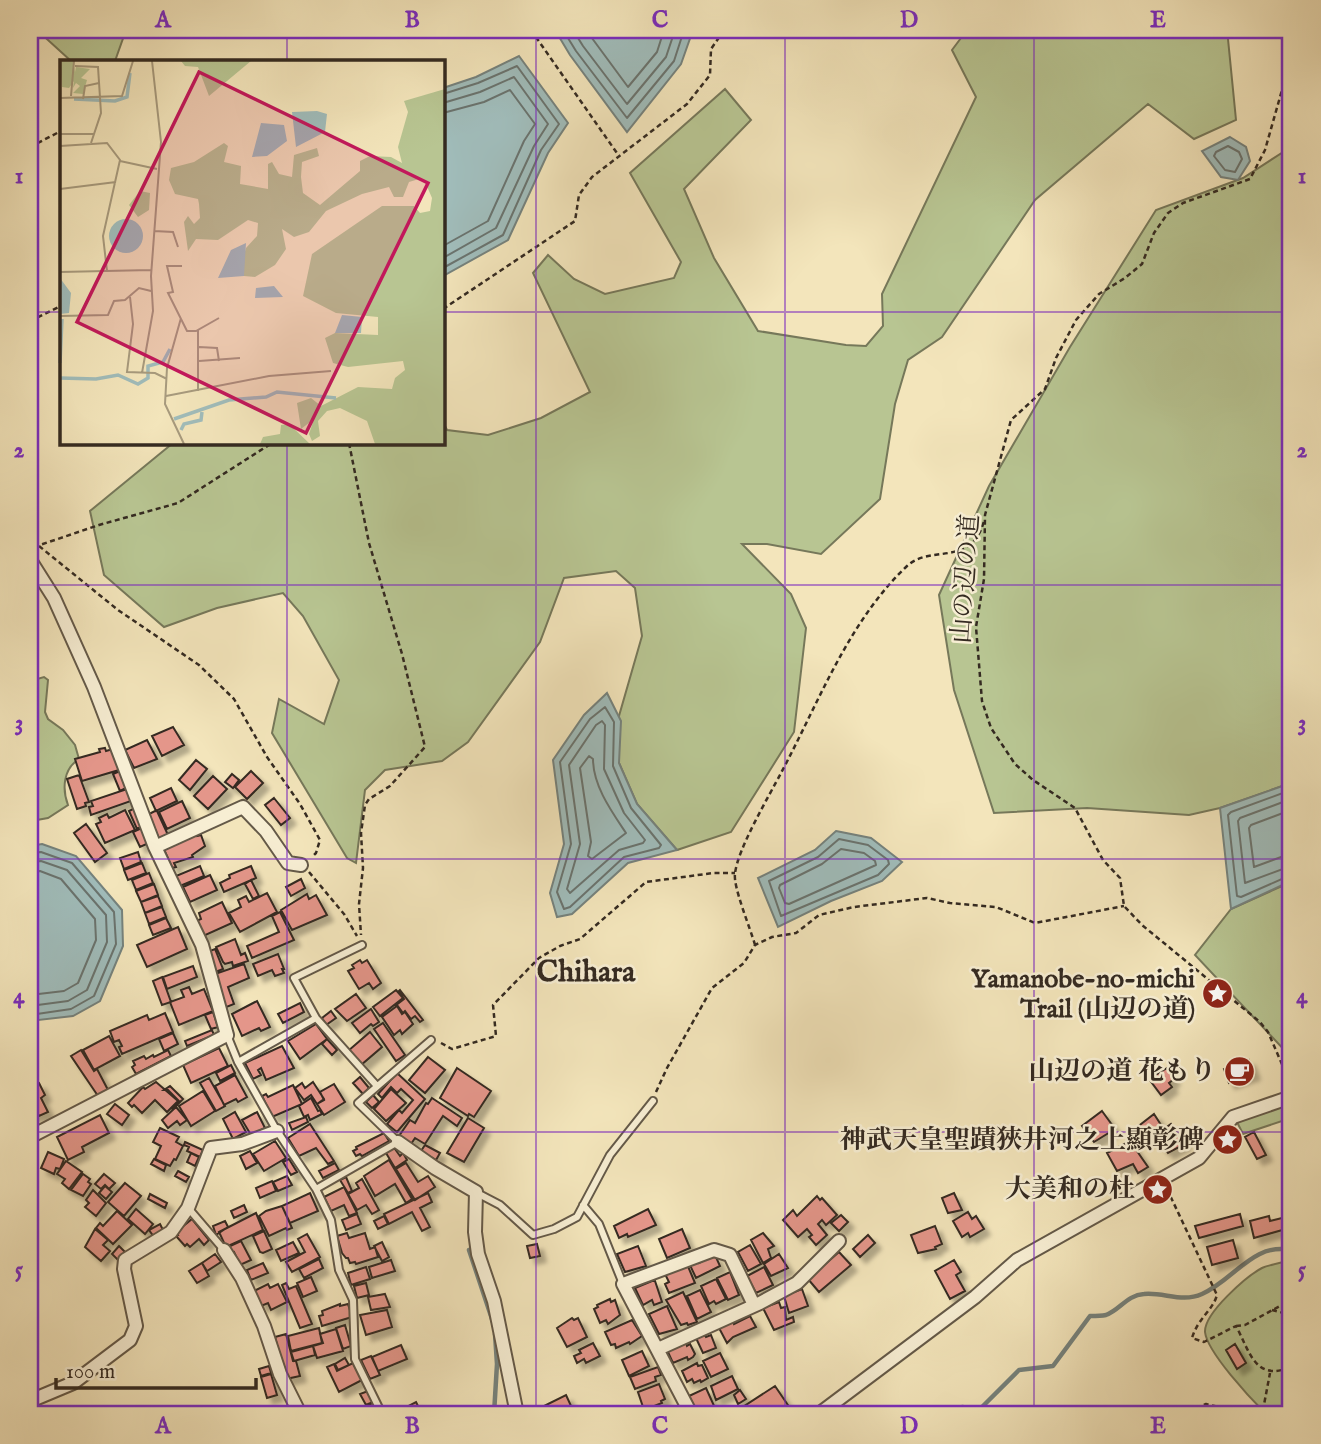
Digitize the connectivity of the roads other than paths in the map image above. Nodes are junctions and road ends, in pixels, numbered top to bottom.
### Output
1 (30, 560) edge
2 (155, 847) junction
3 (301, 865) road end
4 (362, 946) road end
5 (316, 1018) junction
6 (227, 1035) junction
7 (431, 1040) road end
8 (238, 1062) junction
9 (377, 1086) junction
10 (1291, 1097) edge
11 (653, 1101) road end
12 (277, 1131) junction
13 (30, 1137) edge
14 (398, 1142) junction
15 (316, 1189) junction
16 (476, 1192) junction
17 (583, 1205) junction
18 (188, 1208) junction
19 (839, 1241) dead end
20 (224, 1250) joint
21 (623, 1284) junction
22 (754, 1305) junction
23 (658, 1349) junction
24 (30, 1401) edge
25 (300, 1414) edge
26 (382, 1414) edge
27 (517, 1414) edge
28 (691, 1414) edge
29 (819, 1414) edge

1 - 2 street
2 - 3 street
2 - 6 street
4 - 5 lane
5 - 8 lane
5 - 9 lane
6 - 8 lane
6 - 13 street
7 - 9 lane
8 - 12 lane
9 - 14 lane
10 - 29 street
11 - 17 lane
12 - 15 lane
12 - 18 street
14 - 15 lane
14 - 16 street
15 - 26 lane
16 - 17 lane
16 - 27 street
17 - 21 lane
18 - 20 lane
18 - 24 street
19 - 22 street
20 - 25 street
21 - 22 street
21 - 23 street
22 - 23 street
23 - 28 street

